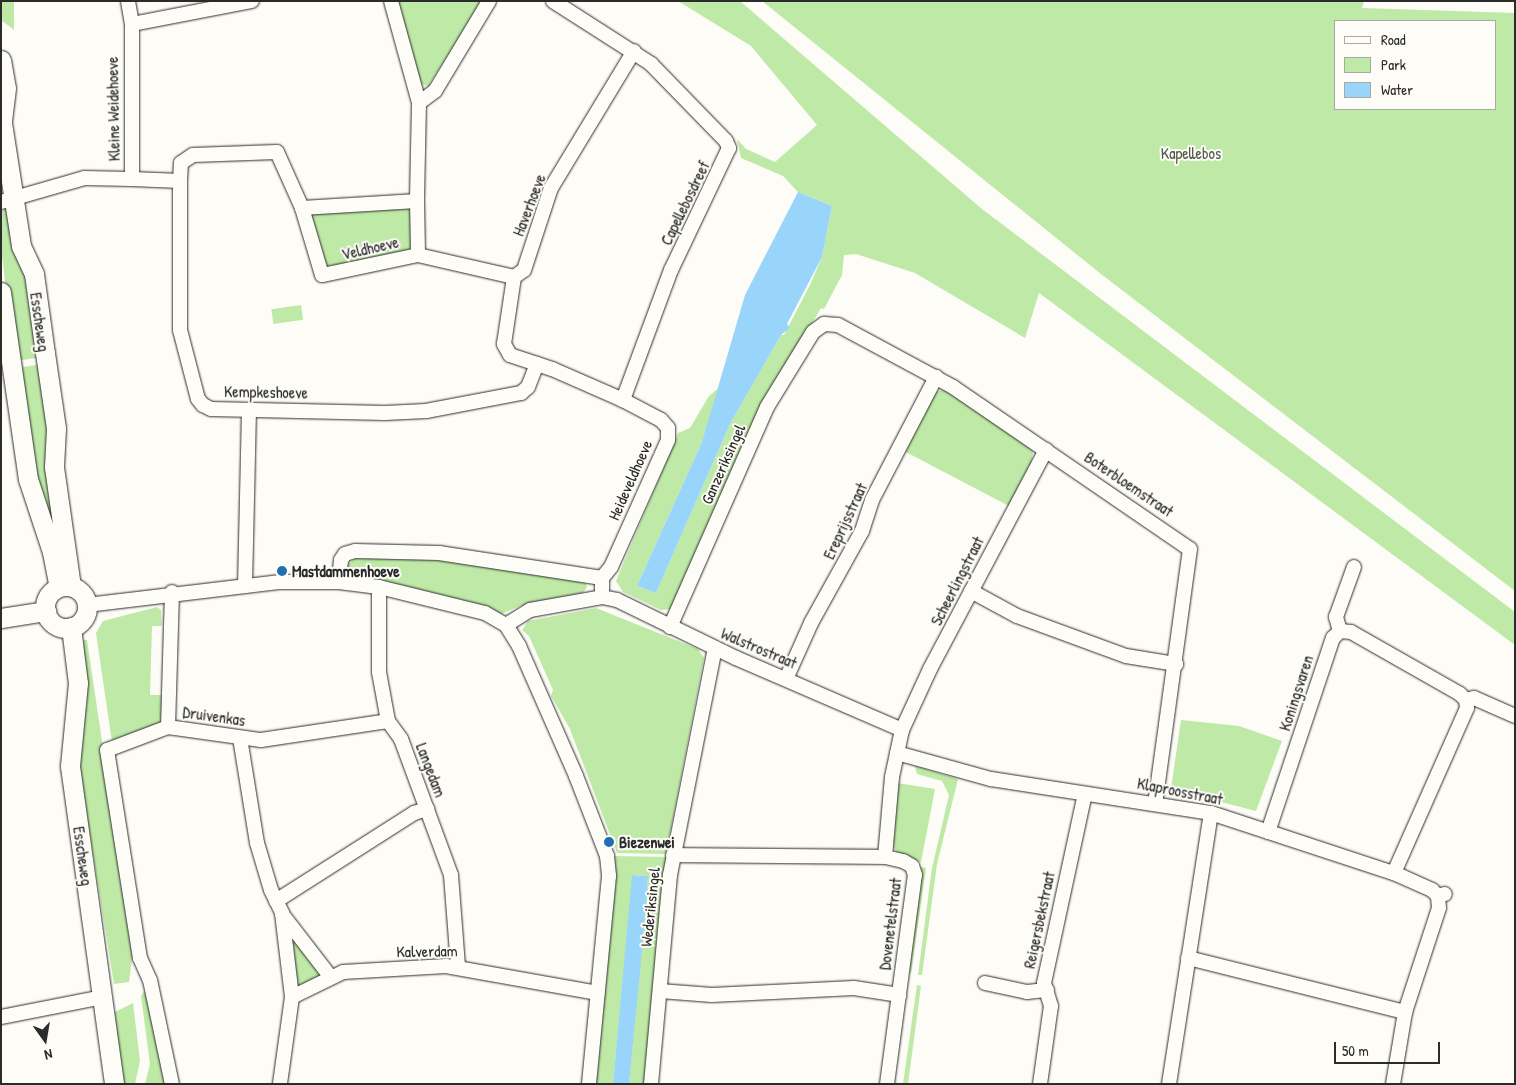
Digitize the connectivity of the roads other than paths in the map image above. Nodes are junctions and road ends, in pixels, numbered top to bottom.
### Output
1 (128, 1) edge
2 (252, 1) edge
3 (391, 1) edge
4 (489, 1) edge
5 (552, 1) edge
6 (132, 24) junction
7 (634, 52) junction
8 (1, 60) edge
9 (419, 103) junction
10 (287, 170) joint
11 (132, 179) junction
12 (180, 181) junction
13 (7, 201) edge
14 (417, 202) junction
15 (302, 208) junction
16 (418, 255) junction
17 (514, 277) junction
18 (1, 292) edge
19 (824, 324) joint
20 (537, 364) junction
21 (936, 377) junction
22 (623, 400) junction
23 (249, 410) junction
24 (1046, 450) junction
25 (1354, 567) dead end
26 (602, 578) junction
27 (339, 582) junction
28 (244, 586) junction
29 (65, 587) junction
30 (379, 587) junction
31 (971, 591) junction
32 (172, 592) junction
33 (602, 597) junction
34 (87, 605) junction
35 (46, 611) junction
36 (1, 618) edge
37 (506, 624) junction
38 (72, 627) junction
39 (670, 627) junction
40 (1340, 631) junction
41 (715, 648) junction
42 (1176, 664) junction
43 (786, 679) junction
44 (1466, 700) junction
45 (1515, 716) edge
46 (388, 721) junction
47 (168, 727) junction
48 (902, 730) junction
49 (240, 738) junction
50 (897, 753) junction
51 (1085, 794) junction
52 (1155, 804) junction
53 (427, 808) junction
54 (1211, 813) junction
55 (1268, 832) junction
56 (673, 855) junction
57 (885, 858) junction
58 (1394, 873) junction
59 (279, 907) junction
60 (1188, 958) junction
61 (458, 967) junction
62 (330, 976) junction
63 (985, 983) dead end
64 (1047, 990) junction
65 (660, 991) junction
66 (598, 993) junction
67 (899, 995) junction
68 (103, 997) junction
69 (292, 997) junction
70 (1405, 1012) junction
71 (1, 1017) edge
72 (114, 1084) edge
73 (172, 1084) edge
74 (280, 1084) edge
75 (589, 1084) edge
76 (651, 1084) edge
77 (887, 1084) edge
78 (1040, 1084) edge
79 (1169, 1084) edge
80 (1393, 1084) edge

1 - 6 street, Kleine Weidehoeve
2 - 6 street
3 - 9 street, Veldhoeve
4 - 9 street
5 - 7 street
6 - 11 street, Kleine Weidehoeve
7 - 17 street, Haverhoeve
7 - 22 street, Capellebosdreef
8 - 13 street, Esscheweg
9 - 14 street, Veldhoeve
10 - 12 street, Kempkeshoeve
10 - 15 street, Veldhoeve
11 - 12 street
11 - 13 street, Kleine Weidehoeve
12 - 23 street, Kempkeshoeve
13 - 29 street, Esscheweg
14 - 15 street
14 - 16 street, Veldhoeve
15 - 16 street, Veldhoeve
16 - 17 street
17 - 20 street, Haverhoeve
18 - 29 street
19 - 21 street, Boterbloemstraat
19 - 39 street, Ganzeriksingel
20 - 22 street, Heideveldhoeve
20 - 23 street, Kempkeshoeve
21 - 24 street, Boterbloemstraat
21 - 43 street, Ereprijsstraat
22 - 26 street, Heideveldhoeve
23 - 28 street
24 - 31 street, Scheerlingstraat
24 - 42 street, Boterbloemstraat
25 - 40 street
26 - 27 street
26 - 33 street
27 - 28 street
27 - 30 street
28 - 32 street
29 - 34 street
29 - 35 street
30 - 37 street
30 - 46 street, Langedam
31 - 42 street
31 - 48 street, Scheerlingstraat
32 - 34 street
32 - 47 street, Druivenkas
33 - 37 street
33 - 39 street, Walstrostraat
34 - 38 street
35 - 36 street
35 - 38 street
37 - 66 street
38 - 68 street, Esscheweg
39 - 41 street, Walstrostraat
40 - 44 street
40 - 55 street, Koningsvaren
41 - 43 street, Walstrostraat
41 - 56 street, Wederiksingel
42 - 52 street, Boterbloemstraat
43 - 48 street, Walstrostraat
44 - 45 street
44 - 58 street
46 - 49 street, Druivenkas
46 - 53 street, Langedam
47 - 49 street, Druivenkas
47 - 73 street
48 - 50 street, Dovenetelstraat
49 - 59 street
50 - 51 street, Klaproosstraat
50 - 57 street, Dovenetelstraat
51 - 52 street, Klaproosstraat
51 - 64 street, Reigersbekstraat
52 - 54 street, Klaproosstraat
53 - 59 street
53 - 61 street, Langedam
54 - 55 street, Klaproosstraat
54 - 60 street
55 - 58 street, Klaproosstraat
56 - 57 street
56 - 65 street, Wederiksingel
57 - 67 street, Dovenetelstraat
58 - 70 street, Klaproosstraat
59 - 62 street
59 - 69 street
60 - 70 street
60 - 79 street
61 - 62 street, Kalverdam
61 - 66 street, Kalverdam
62 - 69 street, Kalverdam
63 - 64 street
64 - 78 street, Reigersbekstraat
65 - 67 street
65 - 76 street, Wederiksingel
66 - 75 street
67 - 77 street, Dovenetelstraat
68 - 71 street
68 - 72 street, Esscheweg
69 - 74 street
70 - 80 street

